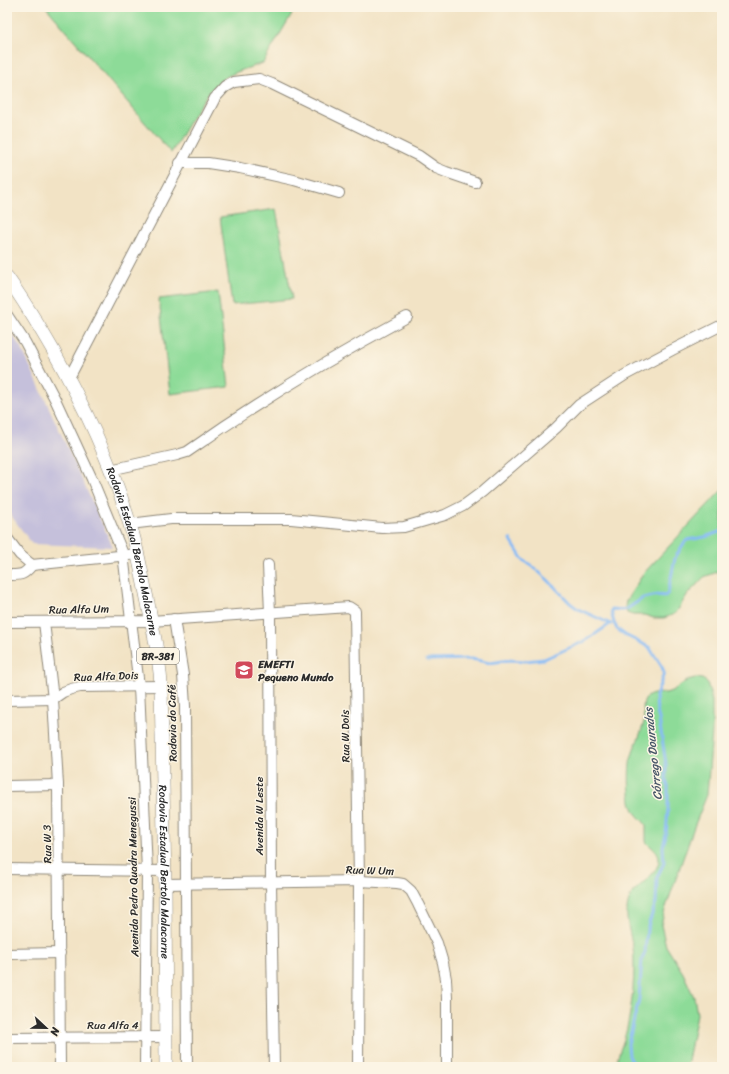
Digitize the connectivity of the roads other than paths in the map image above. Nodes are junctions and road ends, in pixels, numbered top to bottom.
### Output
1 (180, 163) junction
2 (475, 182) dead end
3 (339, 193) dead end
4 (7, 277) edge
5 (7, 315) edge
6 (407, 317) dead end
7 (722, 325) edge
8 (68, 378) junction
9 (110, 470) junction
10 (130, 524) junction
11 (7, 538) edge
12 (123, 554) junction
13 (138, 554) junction
14 (32, 565) junction
15 (268, 565) dead end
16 (7, 575) edge
17 (270, 613) junction
18 (174, 619) junction
19 (130, 621) junction
20 (151, 621) junction
21 (7, 622) edge
22 (44, 622) junction
23 (139, 686) junction
24 (161, 686) junction
25 (53, 699) junction
26 (7, 700) edge
27 (58, 785) junction
28 (7, 786) edge
29 (60, 868) junction
30 (7, 869) edge
31 (164, 870) junction
32 (147, 871) junction
33 (359, 881) junction
34 (271, 882) junction
35 (185, 883) junction
36 (165, 884) junction
37 (60, 953) junction
38 (7, 954) edge
39 (145, 1037) junction
40 (166, 1037) junction
41 (7, 1038) edge
42 (60, 1038) junction
43 (60, 1067) edge
44 (145, 1067) edge
45 (166, 1067) edge
46 (187, 1067) edge
47 (274, 1067) edge
48 (358, 1067) edge
49 (447, 1067) edge

1 - 2 street
1 - 3 street
1 - 8 street
4 - 8 main road, Rodovia Estadual Bertolo Malacarne / BR-381
5 - 12 street, Avenida Pedro Quadra Menegussi
6 - 9 street
7 - 10 street
8 - 9 main road, Rodovia Estadual Bertolo Malacarne / BR-381
9 - 10 main road, Rodovia Estadual Bertolo Malacarne / BR-381
10 - 13 main road, Rodovia Estadual Bertolo Malacarne / BR-381
11 - 14 street
12 - 13 street
12 - 14 street
12 - 19 street, Avenida Pedro Quadra Menegussi
13 - 20 main road, Rodovia Estadual Bertolo Malacarne / BR-381
14 - 16 street
15 - 17 street, Avenida W Leste
17 - 18 street, Rua W Dois
17 - 33 street, Rua W Dois
17 - 34 street, Avenida W Leste
18 - 20 street, Rua W Dois
18 - 35 street, Rodovia do Café
19 - 20 street, Rua Alfa Um
19 - 22 street, Rua Alfa Um
19 - 23 street, Avenida Pedro Quadra Menegussi
20 - 24 main road, Rodovia Estadual Bertolo Malacarne / BR-381
21 - 22 street, Rua Alfa Um
22 - 25 street, Rua W 3
23 - 24 street, Rua Alfa Dois
23 - 25 street, Rua Alfa Dois
23 - 32 street, Avenida Pedro Quadra Menegussi
24 - 31 main road, Rodovia Estadual Bertolo Malacarne / BR-381
25 - 26 street
25 - 27 street, Rua W 3
27 - 28 street
27 - 29 street, Rua W 3
29 - 30 street
29 - 32 street
29 - 37 street, Rua W 3
31 - 32 street
31 - 36 main road, Rodovia Estadual Bertolo Malacarne / BR-381
32 - 39 street, Avenida Pedro Quadra Menegussi
33 - 34 street, Rua W Um
33 - 48 street, Rua W Dois
33 - 49 street, Rua W Um
34 - 35 street, Rua W Um
34 - 47 street, Avenida W Leste
35 - 36 street, Rua W Um
35 - 46 street, Rodovia do Café
36 - 40 main road, Rodovia Estadual Bertolo Malacarne / BR-381
37 - 38 street
37 - 42 street, Rua W 3
39 - 40 street, Rua Alfa 4
39 - 42 street, Rua Alfa 4
39 - 44 street, Avenida Pedro Quadra Menegussi
40 - 45 main road, Rodovia Estadual Bertolo Malacarne / BR-381
41 - 42 street, Rua Alfa 4
42 - 43 street, Rua W 3

